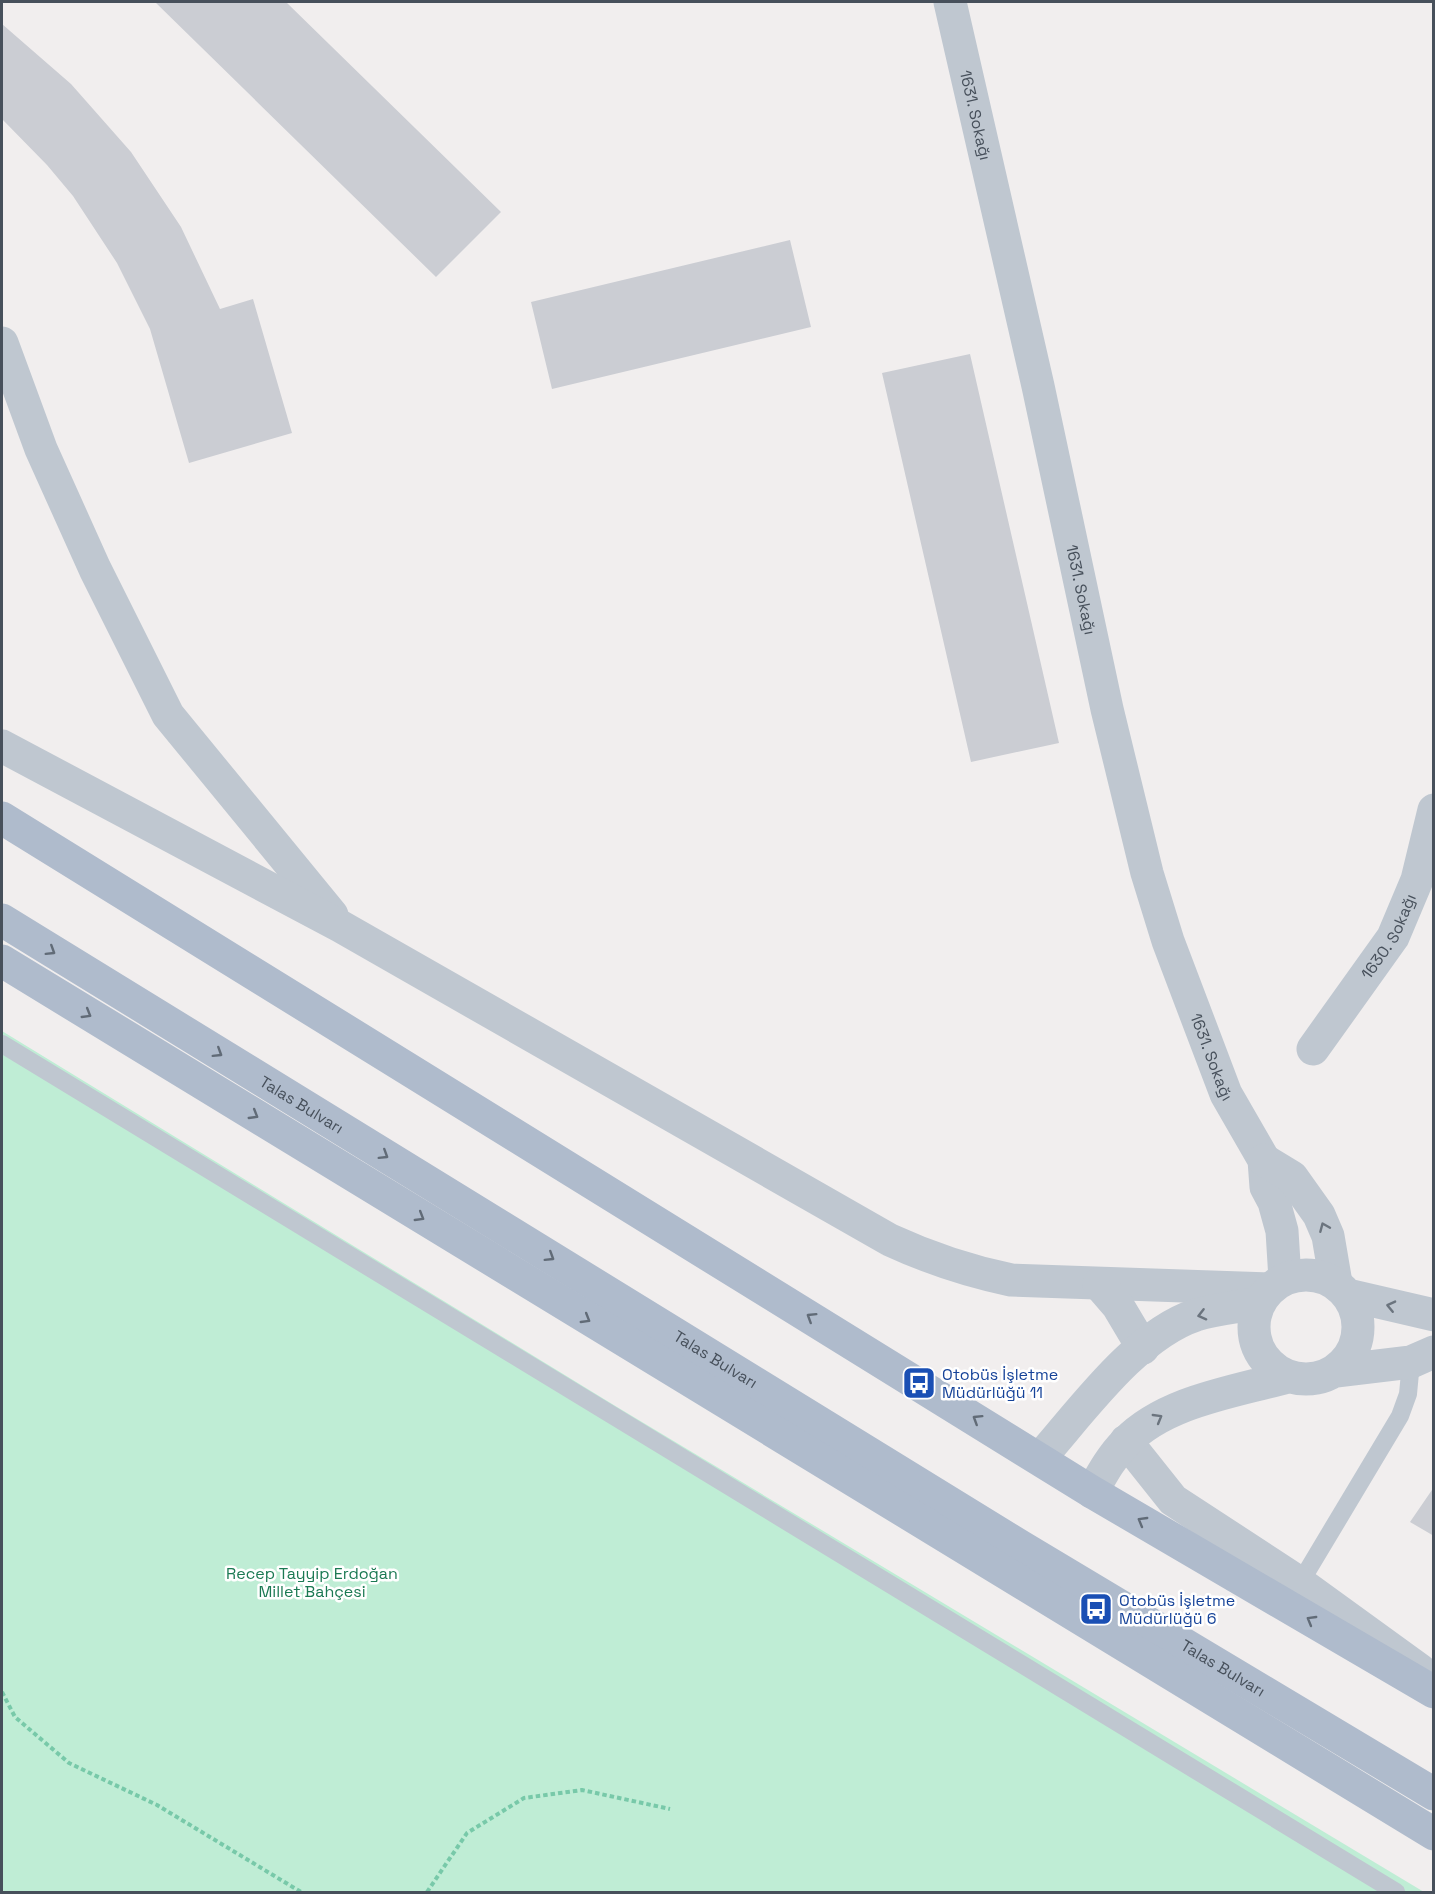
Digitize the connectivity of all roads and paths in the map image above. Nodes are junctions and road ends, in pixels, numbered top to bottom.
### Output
1 (950, 2) edge
2 (2, 343) edge
3 (2, 746) edge
4 (1434, 810) edge
5 (2, 818) edge
6 (2, 920) edge
7 (340, 926) junction
8 (2, 961) edge
9 (2, 1044) edge
10 (1313, 1049) dead end
11 (1264, 1160) junction
12 (1099, 1284) junction
13 (1342, 1289) junction
14 (1271, 1290) junction
15 (1434, 1315) edge
16 (1143, 1348) junction
17 (1422, 1357) edge
18 (1336, 1371) junction
19 (1287, 1377) junction
20 (1126, 1441) junction
21 (1040, 1458) junction
22 (1092, 1492) junction
23 (1300, 1583) junction
24 (1434, 1679) edge
25 (2, 1692) edge
26 (1434, 1692) edge
27 (1434, 1794) edge
28 (670, 1809) dead end
29 (1434, 1834) edge
30 (301, 1893) edge
31 (427, 1893) edge
32 (1396, 1893) edge

1 - 11 street, 1631. Sokağı
2 - 7 street
3 - 7 street
4 - 10 street, 1630. Sokağı
21 -> 5 main road
6 -> 27 main road, Talas Bulvarı
7 - 12 street
8 -> 29 main road
9 - 32 lane
13 -> 11 street, 1631. Sokağı
11 - 14 street, 1631. Sokağı
12 - 14 street
12 - 16 street
13 - 14 street
15 -> 13 street
13 - 18 street
14 -> 16 street
14 - 19 street
16 - 21 street
17 - 18 street
17 - 23 lane
18 - 19 street
20 -> 19 street
20 - 22 street
20 - 23 street
21 - 22 main road
26 -> 22 main road
23 - 24 street
25 - 30 path
28 - 31 path

